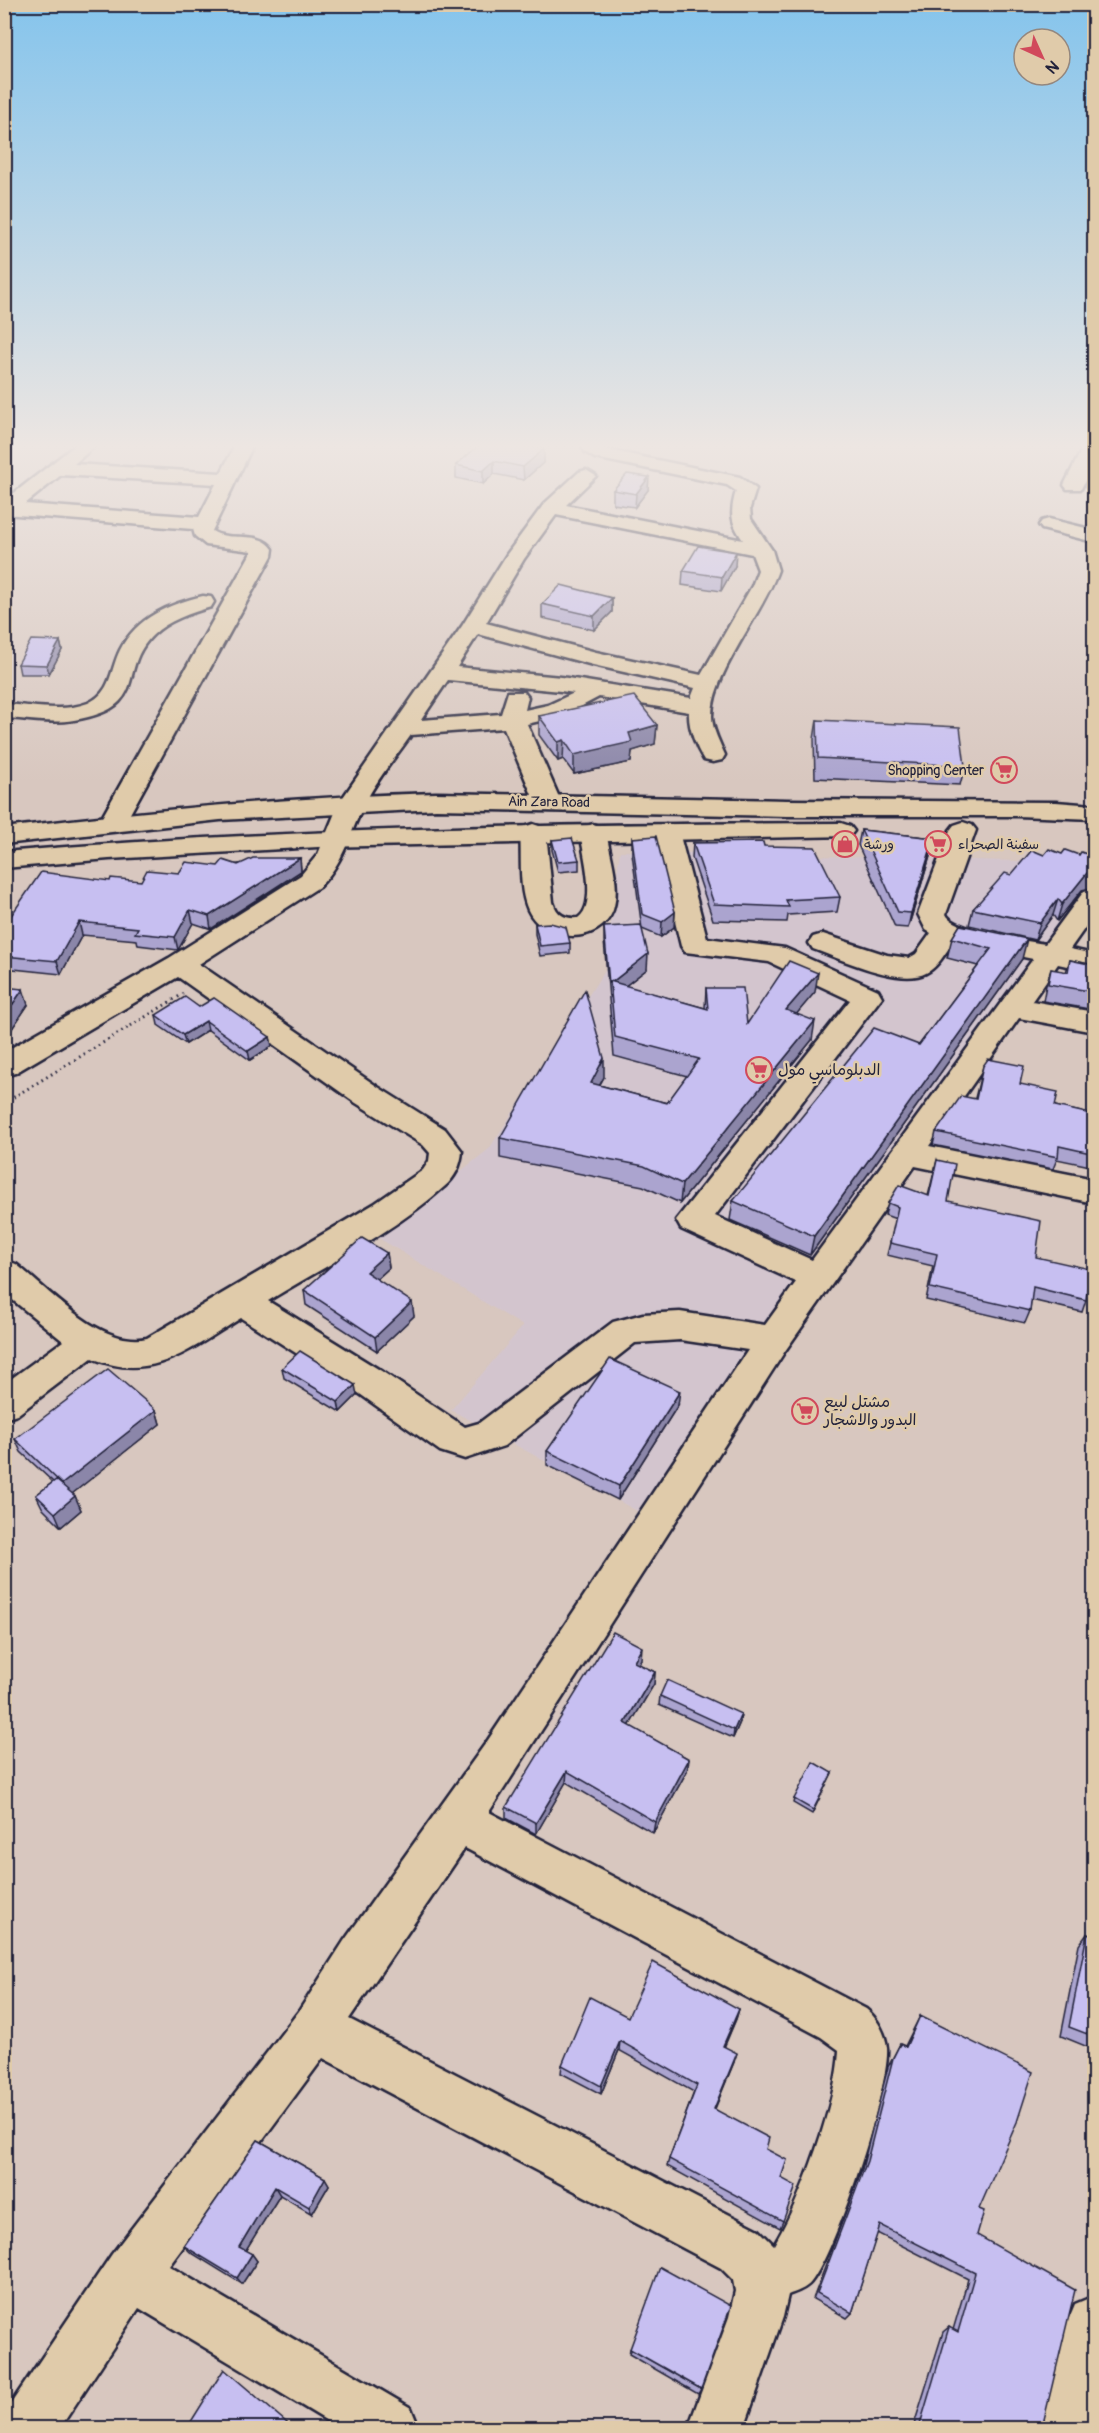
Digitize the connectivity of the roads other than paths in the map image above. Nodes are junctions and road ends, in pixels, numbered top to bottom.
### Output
1 (262, 557) edge
2 (515, 557) edge
3 (765, 557) edge
4 (203, 602) dead end
5 (473, 626) junction
6 (441, 672) junction
7 (518, 680) junction
8 (709, 684) junction
9 (596, 689) junction
10 (701, 707) junction
11 (4, 711) edge
12 (512, 718) junction
13 (404, 728) junction
14 (713, 755) dead end
15 (506, 801) junction
16 (548, 802) junction
17 (352, 803) junction
18 (1095, 812) edge
19 (112, 821) junction
20 (963, 830) junction
21 (505, 832) junction
22 (533, 832) junction
23 (593, 832) junction
24 (666, 832) junction
25 (1095, 834) edge
26 (4, 836) edge
27 (337, 837) junction
28 (4, 860) edge
29 (1095, 897) edge
30 (946, 931) junction
31 (823, 944) dead end
32 (1049, 956) junction
33 (1095, 963) edge
34 (179, 964) junction
35 (914, 968) junction
36 (868, 997) junction
37 (1012, 1007) junction
38 (1095, 1022) edge
39 (4, 1066) edge
40 (907, 1153) junction
41 (1095, 1191) edge
42 (4, 1273) edge
43 (819, 1278) junction
44 (242, 1302) junction
45 (89, 1341) junction
46 (773, 1341) junction
47 (4, 1404) edge
48 (458, 1820) junction
49 (316, 2028) junction
50 (756, 2266) junction
51 (132, 2273) junction
52 (1095, 2323) edge
53 (28, 2428) edge
54 (391, 2428) edge
55 (716, 2428) edge
56 (1067, 2428) edge

1 - 19 street
2 - 5 street
3 - 8 street
4 - 11 street
5 - 6 street
5 - 8 street
6 - 7 street
6 - 13 street
7 - 9 street
7 - 12 street
8 - 10 street
9 - 10 street
9 - 12 street
10 - 14 street
12 - 13 street
12 - 16 street
13 - 17 street
15 - 16 street, Ain Zara Road
15 - 17 street, Ain Zara Road
15 - 21 street
16 - 18 street, Ain Zara Road
17 - 19 street, Ain Zara Road
17 - 27 street
19 - 26 street, Ain Zara Road
20 - 24 street, Ain Zara Road
20 - 25 street, Ain Zara Road
20 - 30 street
21 - 22 street, Ain Zara Road
21 - 27 street, Ain Zara Road
22 - 23 street, Ain Zara Road
22 - 23 street
23 - 24 street, Ain Zara Road
24 - 36 street
27 - 28 street, Ain Zara Road
27 - 34 street
29 - 32 street
30 - 32 street
30 - 35 street
31 - 35 street
32 - 33 street
32 - 37 street
34 - 39 street
34 - 44 street
35 - 36 street
36 - 43 street
37 - 38 street
37 - 40 street
40 - 41 street
40 - 43 street
42 - 45 street
43 - 46 street
44 - 45 street
44 - 46 street
45 - 47 street
46 - 48 street
48 - 49 street
48 - 50 street
49 - 50 street
49 - 51 street
50 - 55 street
51 - 53 street
51 - 54 street
52 - 56 street

